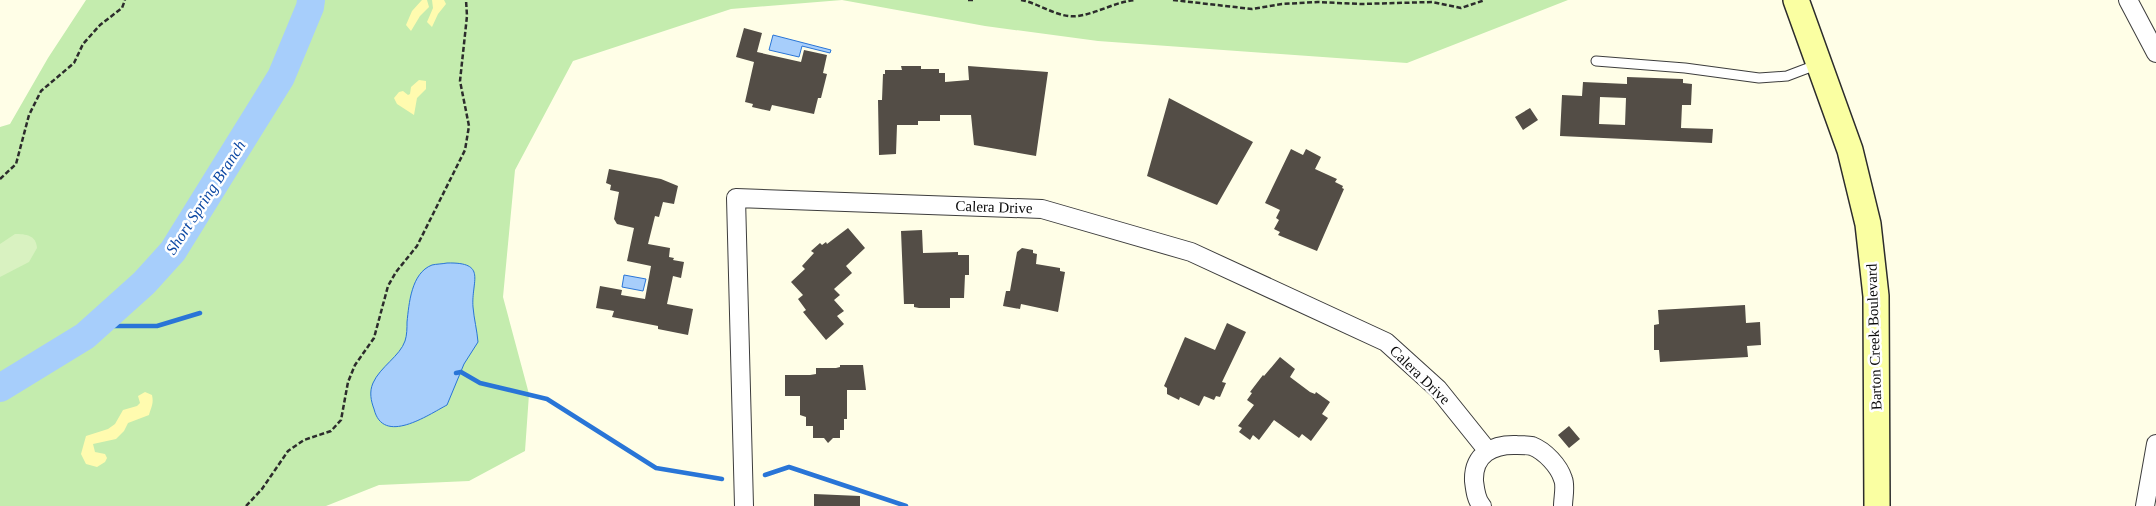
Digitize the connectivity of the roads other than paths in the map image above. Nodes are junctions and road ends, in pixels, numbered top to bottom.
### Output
1 (1796, 0) edge
2 (2128, 0) edge
3 (2156, 53) edge
4 (1596, 61) dead end
5 (1819, 64) junction
6 (2156, 444) edge
7 (1487, 450) junction
8 (744, 506) edge
9 (1482, 506) edge
10 (1563, 506) edge
11 (1878, 506) edge
12 (2144, 506) edge

1 - 5 street, Barton Creek Boulevard
2 - 3 street
4 - 5 lane
5 - 11 street, Barton Creek Boulevard
6 - 12 street
7 - 8 street, Calera Drive
7 - 9 street
7 - 10 street

